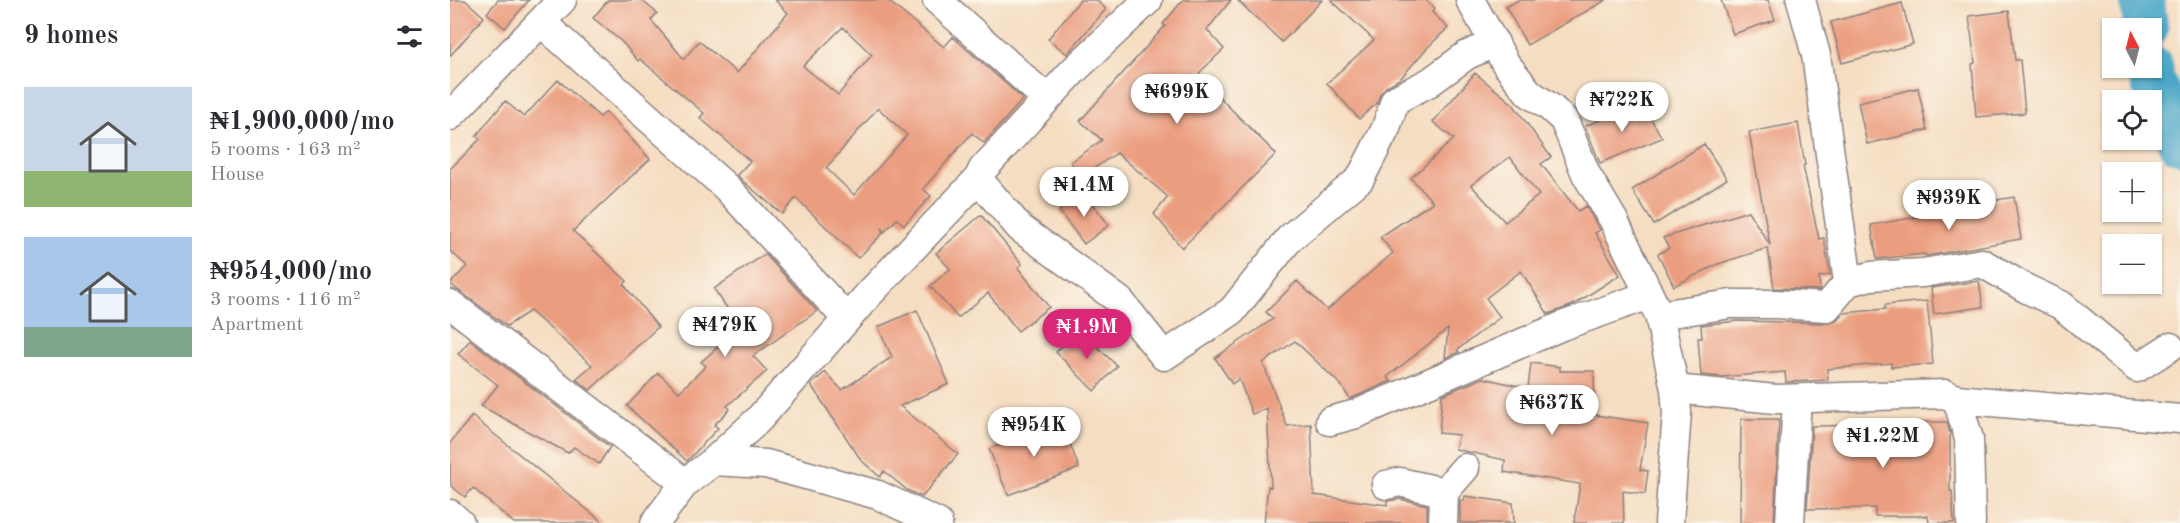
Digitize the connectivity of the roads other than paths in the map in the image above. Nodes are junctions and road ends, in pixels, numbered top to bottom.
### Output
1 (562, 0) edge
2 (937, 0) edge
3 (1148, 0) edge
4 (1470, 0) edge
5 (1801, 0) edge
6 (542, 23) junction
7 (1495, 43) junction
8 (1047, 99) junction
9 (450, 116) edge
10 (978, 179) junction
11 (1848, 282) junction
12 (450, 304) edge
13 (1654, 305) junction
14 (847, 319) junction
15 (2170, 347) dead end
16 (1675, 389) junction
17 (1797, 399) junction
18 (1957, 399) junction
19 (2180, 419) edge
20 (1330, 421) dead end
21 (714, 461) junction
22 (1465, 468) dead end
23 (685, 483) junction
24 (1386, 484) dead end
25 (1444, 492) junction
26 (450, 514) edge
27 (460, 523) edge
28 (655, 523) edge
29 (938, 523) edge
30 (1443, 523) edge
31 (1669, 523) edge
32 (1790, 523) edge
33 (1971, 523) edge

1 - 6 street
2 - 8 street
3 - 8 street
4 - 7 street
5 - 11 street
6 - 9 street
6 - 14 street
7 - 10 street
7 - 13 street
8 - 10 street
10 - 14 street
11 - 13 street
11 - 15 street
12 - 23 street
13 - 16 street
13 - 20 street
14 - 21 street
16 - 17 street
16 - 31 street
17 - 18 street
17 - 32 street
18 - 19 street
18 - 33 street
21 - 23 street
21 - 29 street
22 - 25 street
23 - 28 street
24 - 25 street
25 - 30 street
26 - 27 street

